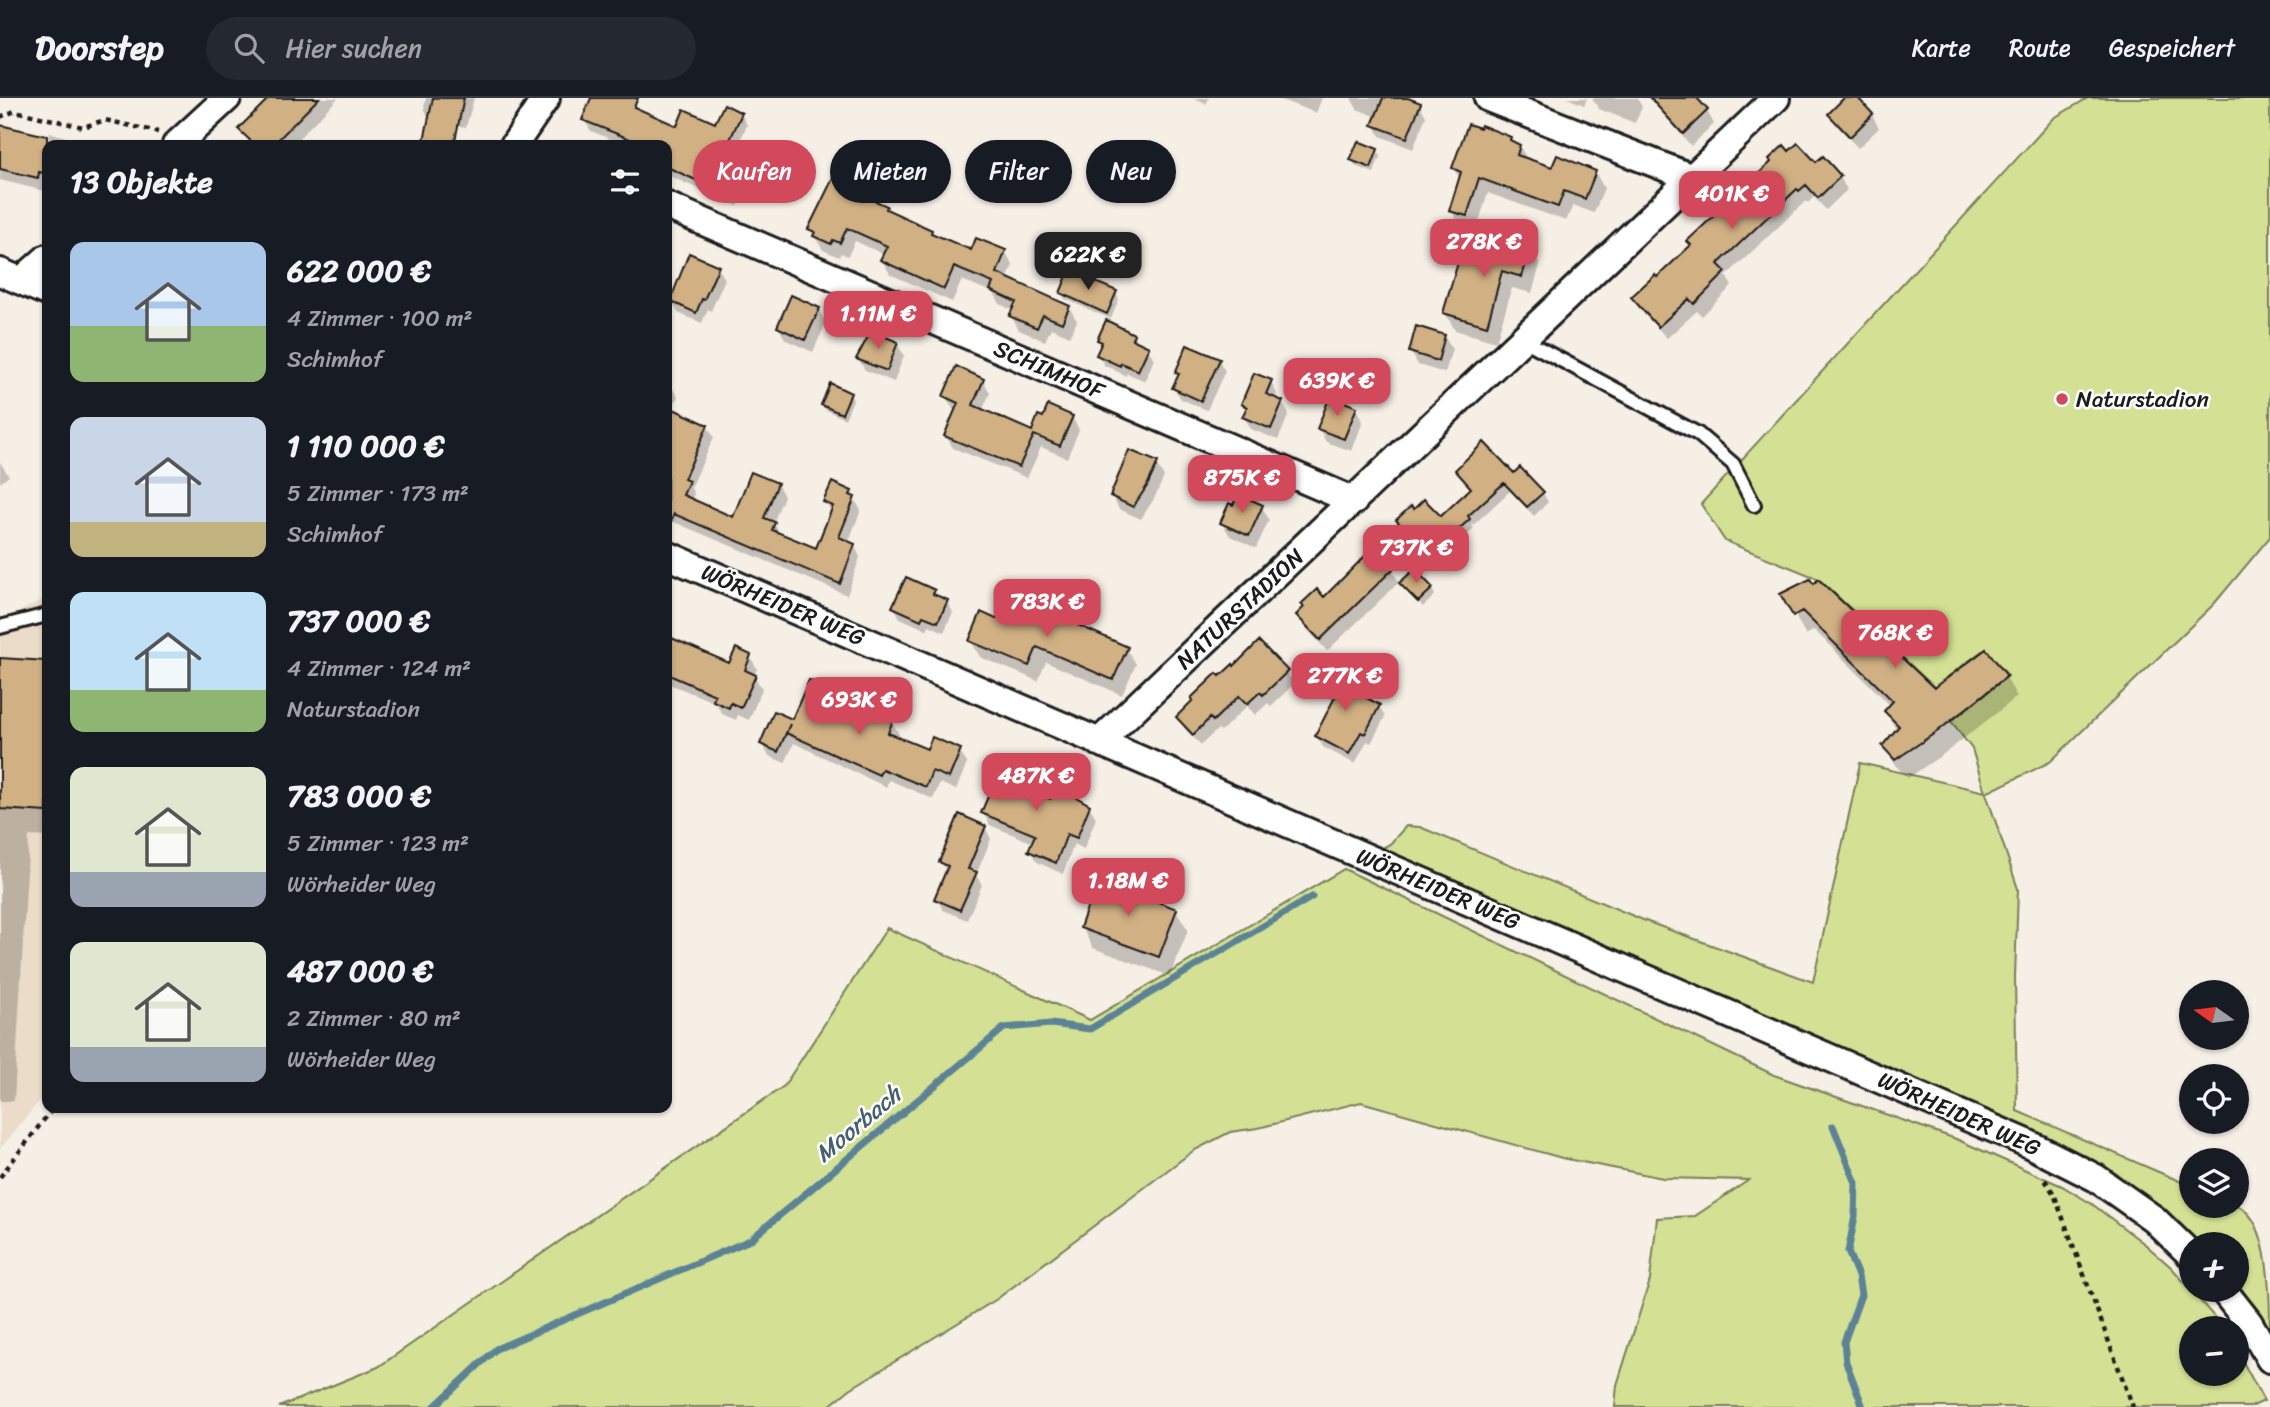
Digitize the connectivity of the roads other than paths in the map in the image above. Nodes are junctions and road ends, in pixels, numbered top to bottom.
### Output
1 (227, 98) edge
2 (546, 98) edge
3 (1488, 98) edge
4 (1776, 98) edge
5 (181, 140) edge
6 (520, 140) edge
7 (1690, 177) junction
8 (672, 208) edge
9 (42, 260) edge
10 (11, 276) edge
11 (42, 290) edge
12 (1522, 339) junction
13 (1354, 501) junction
14 (1754, 506) dead end
15 (672, 557) edge
16 (42, 616) edge
17 (0, 627) edge
18 (1099, 742) junction
19 (2179, 1243) edge
20 (2233, 1302) edge
21 (2270, 1359) edge

1 - 5 street
2 - 6 street
3 - 7 street
4 - 7 street, NATURSTADION
7 - 12 street, NATURSTADION
8 - 13 street, SCHIMHOF
9 - 10 street
10 - 11 street
12 - 13 street, NATURSTADION
12 - 14 lane
13 - 18 street, NATURSTADION
15 - 18 street, WÖRHEIDER WEG
16 - 17 lane
18 - 19 street, WÖRHEIDER WEG
20 - 21 street

